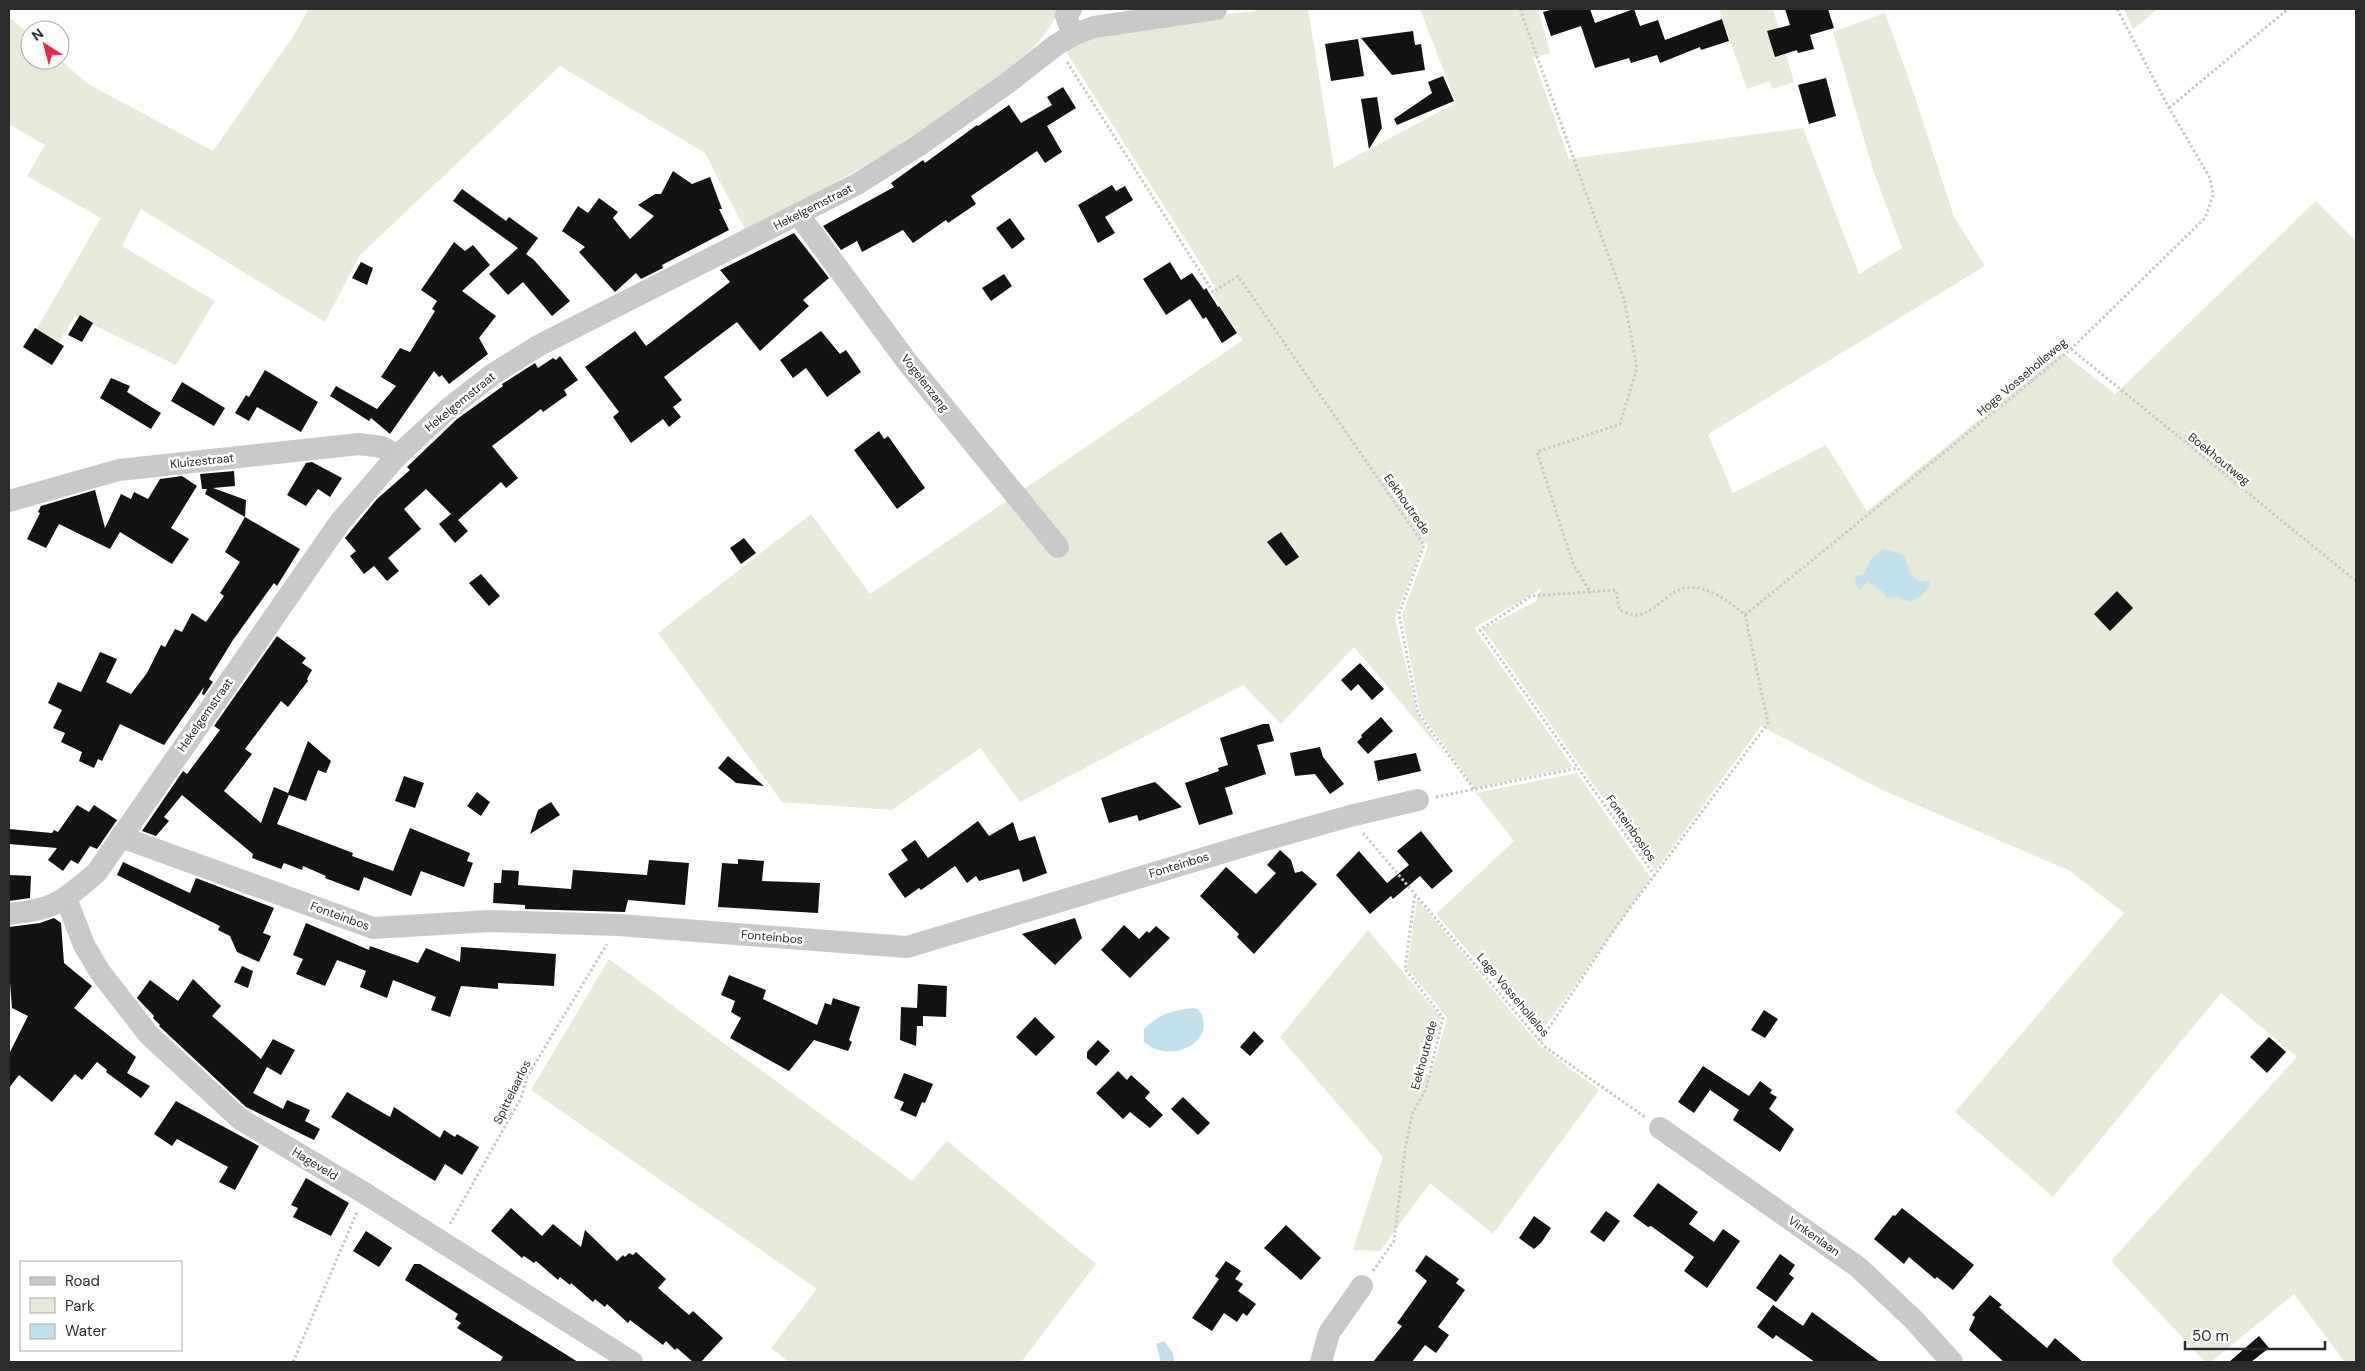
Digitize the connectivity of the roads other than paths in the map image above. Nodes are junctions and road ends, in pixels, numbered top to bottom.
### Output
1 (1071, 9) edge
2 (1216, 9) edge
3 (1064, 40) junction
4 (798, 214) junction
5 (397, 456) junction
6 (9, 502) edge
7 (1058, 547) dead end
8 (1418, 800) road end
9 (121, 837) junction
10 (66, 898) junction
11 (9, 914) edge
12 (1660, 1128) road end
13 (1362, 1286) road end
14 (632, 1362) edge
15 (1321, 1362) edge
16 (1952, 1362) edge

1 - 3 street
2 - 3 street, Hekelgemstraat
3 - 4 street, Hekelgemstraat
4 - 5 street, Hekelgemstraat
4 - 7 street, Vogelenzang
5 - 6 street, Kluizestraat
5 - 9 street, Hekelgemstraat
8 - 9 street, Fonteinbos
9 - 10 street, Hekelgemstraat
10 - 11 street, Hekelgemstraat
10 - 14 street, Hageveld
12 - 16 street, Vinkenlaan
13 - 15 street

